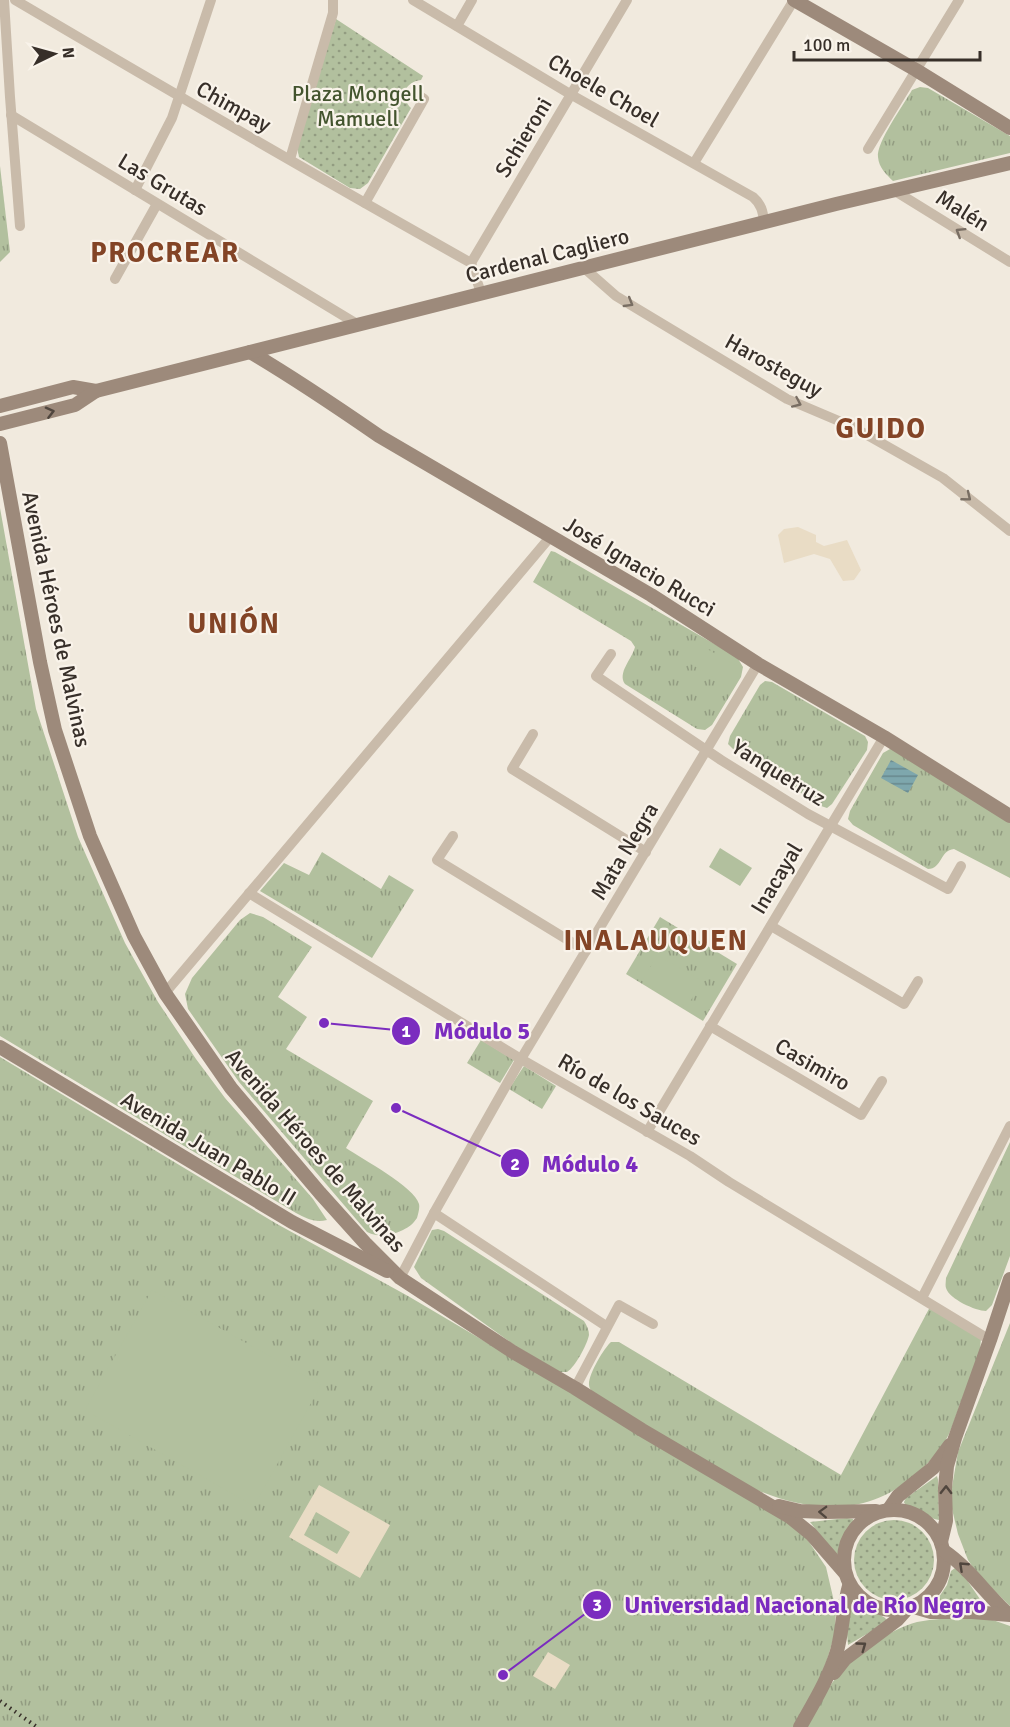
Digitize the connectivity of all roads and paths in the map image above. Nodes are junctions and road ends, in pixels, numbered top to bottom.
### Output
1 (4, 0) edge
2 (15, 0) edge
3 (333, 0) edge
4 (413, 0) edge
5 (472, 0) edge
6 (627, 0) edge
7 (794, 0) edge
8 (959, 0) edge
9 (209, 1) edge
10 (457, 26) junction
11 (916, 70) junction
12 (570, 94) junction
13 (418, 95) dead end
14 (179, 97) junction
15 (11, 115) junction
16 (1010, 128) edge
17 (868, 149) dead end
18 (290, 159) junction
19 (694, 163) junction
20 (1010, 163) edge
21 (135, 190) junction
22 (895, 191) junction
23 (365, 203) junction
24 (157, 204) junction
25 (764, 222) junction
26 (20, 226) dead end
27 (1010, 262) edge
28 (471, 263) junction
29 (583, 267) junction
30 (115, 279) dead end
31 (481, 293) junction
32 (357, 324) junction
33 (249, 352) junction
34 (96, 391) junction
35 (0, 406) edge
36 (0, 424) edge
37 (0, 443) edge
38 (1010, 531) edge
39 (551, 536) junction
40 (611, 654) dead end
41 (758, 664) junction
42 (533, 734) dead end
43 (884, 737) junction
44 (706, 749) junction
45 (1010, 816) edge
46 (830, 826) junction
47 (453, 836) dead end
48 (646, 852) junction
49 (961, 866) dead end
50 (249, 893) junction
51 (771, 926) junction
52 (586, 951) junction
53 (918, 981) dead end
54 (165, 993) junction
55 (710, 1026) junction
56 (0, 1047) edge
57 (521, 1059) junction
58 (882, 1081) dead end
59 (1010, 1126) edge
60 (647, 1132) junction
61 (434, 1213) junction
62 (400, 1278) junction
63 (1010, 1279) edge
64 (922, 1298) junction
65 (653, 1324) dead end
66 (606, 1326) junction
67 (990, 1340) junction
68 (575, 1388) junction
69 (955, 1438) junction
70 (765, 1503) junction
71 (885, 1510) junction
72 (942, 1547) junction
73 (844, 1572) junction
74 (849, 1586) junction
75 (910, 1608) junction
76 (1009, 1615) edge
77 (823, 1687) junction
78 (800, 1727) edge

1 - 15 street
2 - 14 street, Chimpay
3 - 18 street
4 - 10 street, Choele Choel
5 - 10 street
6 - 12 street, Schieroni
7 - 11 main road
7 - 19 street
8 - 11 street
9 - 14 street
10 - 12 street, Choele Choel
11 - 16 main road
11 - 17 street
12 - 19 street, Choele Choel
12 - 28 street, Schieroni
13 - 23 street
14 - 18 street, Chimpay
14 - 21 street
15 - 21 street, Las Grutas
15 - 26 street
18 - 23 street, Chimpay
19 - 25 street, Choele Choel
20 - 22 main road, Cardenal Cagliero
21 - 24 street, Las Grutas
22 - 25 main road, Cardenal Cagliero
27 -> 22 street, Malén
23 - 28 street, Chimpay
24 - 30 street
24 - 32 street, Las Grutas
25 - 29 main road, Cardenal Cagliero
28 - 31 street
29 - 31 main road, Cardenal Cagliero
29 -> 38 street, Harosteguy
31 - 32 main road, Cardenal Cagliero
32 - 33 main road, Cardenal Cagliero
33 - 34 main road, Cardenal Cagliero
33 - 39 main road, José Ignacio Rucci
34 - 35 main road, Cardenal Cagliero
36 -> 34 main road, Cardenal Cagliero
37 - 54 main road, Avenida Héroes de Malvinas
39 - 41 main road, José Ignacio Rucci
39 - 50 street
40 - 44 street, Yanquetruz
41 - 43 main road, José Ignacio Rucci
41 - 44 street, Mata Negra
42 - 48 street
43 - 45 main road, José Ignacio Rucci
43 - 46 street, Inacayal
44 - 46 street, Yanquetruz
44 - 48 street, Mata Negra
46 - 49 street, Yanquetruz
46 - 51 street, Inacayal
47 - 52 street
48 - 52 street, Mata Negra
50 - 54 street
50 - 57 street, Río de los Sauces
51 - 53 street
51 - 55 street, Inacayal
52 - 57 street, Mata Negra
54 - 62 main road, Avenida Héroes de Malvinas
55 - 58 street, Casimiro
55 - 60 street, Inacayal
56 - 62 main road, Avenida Juan Pablo II
57 - 60 street, Río de los Sauces
57 - 61 street, Mata Negra
59 - 64 street
60 - 64 street, Río de los Sauces
61 - 62 street, Mata Negra
61 - 66 street
62 - 68 main road, Avenida Héroes de Malvinas
63 - 67 main road
64 - 67 street, Río de los Sauces
65 - 66 street
66 - 68 street
67 - 69 main road
68 - 70 main road, Avenida Héroes de Malvinas
69 - 71 main road
72 -> 69 main road
71 -> 70 main road, Avenida Héroes de Malvinas
70 - 73 main road, Avenida Héroes de Malvinas
71 - 72 main road
71 - 73 main road
72 - 75 main road
76 -> 72 main road
73 - 74 main road
74 - 75 main road
74 - 77 main road
75 - 76 main road
77 -> 75 main road
77 - 78 main road

